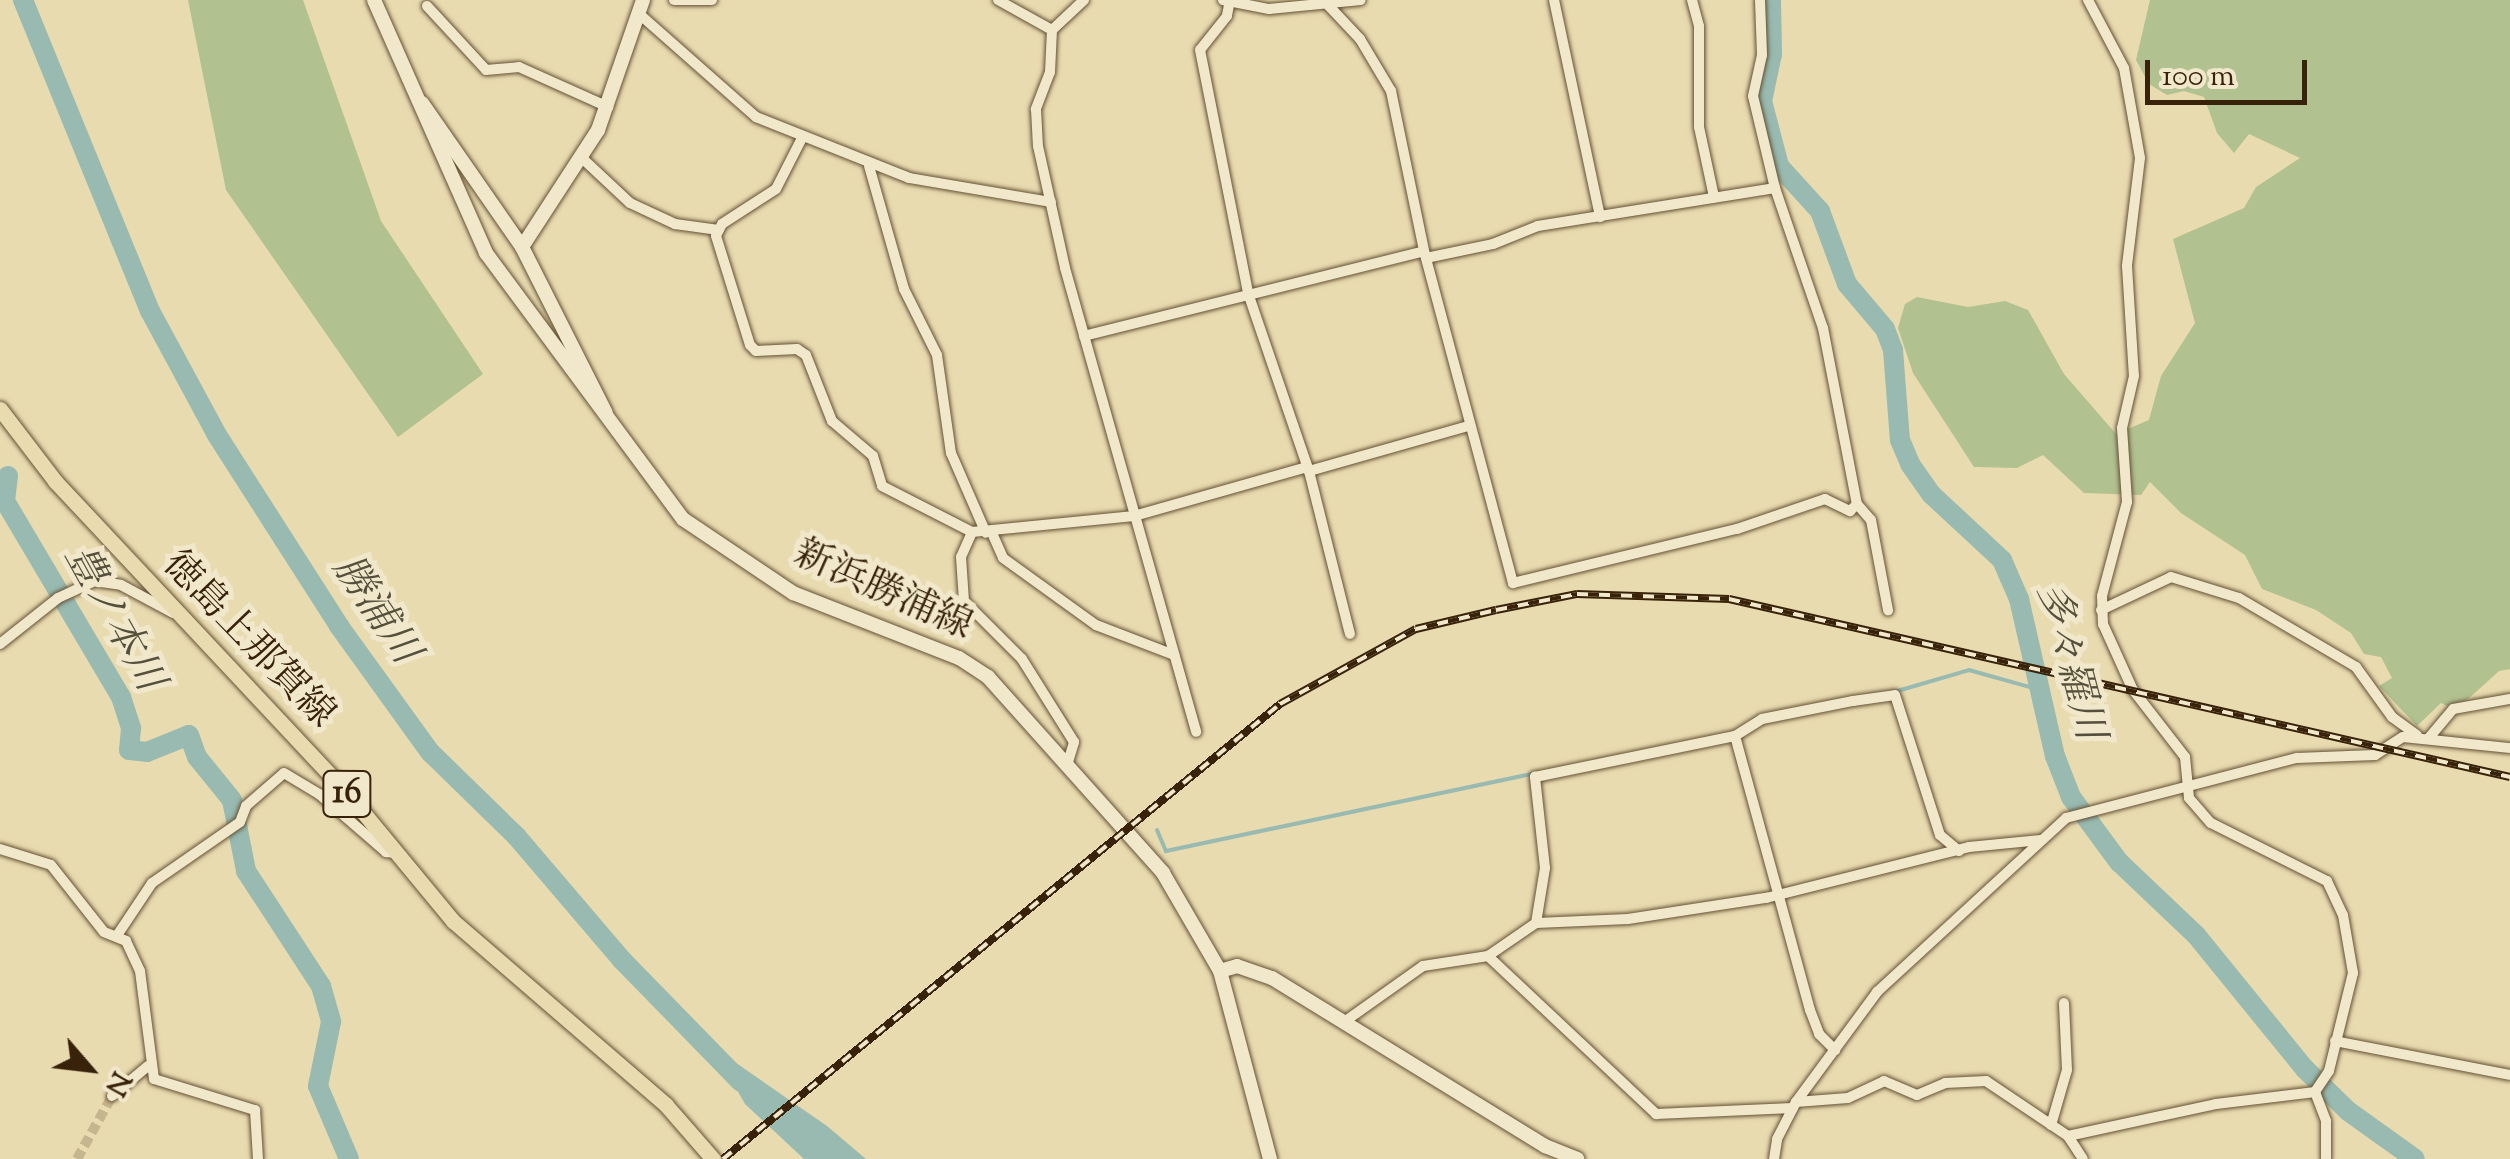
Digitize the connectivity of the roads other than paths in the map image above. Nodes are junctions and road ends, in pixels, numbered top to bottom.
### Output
1 (374, 0) edge
2 (674, 0) edge
3 (712, 0) edge
4 (998, 0) edge
5 (1084, 0) edge
6 (1358, 0) edge
7 (1554, 0) edge
8 (1692, 0) edge
9 (1760, 0) edge
10 (2088, 0) edge
11 (1227, 1) edge
12 (1328, 5) junction
13 (427, 6) dead end
14 (640, 6) edge
15 (1052, 30) junction
16 (415, 96) junction
17 (608, 107) junction
18 (802, 138) junction
19 (583, 159) junction
20 (870, 166) junction
21 (1775, 188) junction
22 (1714, 197) junction
23 (1050, 202) junction
24 (1600, 217) junction
25 (719, 230) junction
26 (522, 247) junction
27 (1425, 255) junction
28 (1248, 293) junction
29 (1084, 336) junction
30 (0, 409) edge
31 (608, 424) junction
32 (1468, 426) junction
33 (1308, 469) junction
34 (1857, 504) junction
35 (1134, 516) junction
36 (972, 532) junction
37 (989, 533) junction
38 (1888, 610) dead end
39 (2101, 610) junction
40 (174, 614) junction
41 (1350, 634) dead end
42 (0, 644) edge
43 (1174, 655) junction
44 (2510, 699) edge
45 (2392, 718) junction
46 (1196, 732) dead end
47 (1735, 736) junction
48 (2422, 737) junction
49 (2391, 739) junction
50 (2510, 748) edge
51 (1068, 762) junction
52 (2187, 789) junction
53 (2041, 840) junction
54 (0, 848) edge
55 (1958, 850) junction
56 (396, 852) junction
57 (1778, 895) junction
58 (1536, 923) junction
59 (118, 934) junction
60 (1488, 956) junction
61 (1220, 971) junction
62 (2064, 1003) dead end
63 (1344, 1022) junction
64 (2335, 1042) junction
65 (1834, 1050) junction
66 (148, 1066) junction
67 (2510, 1075) edge
68 (2317, 1091) junction
69 (112, 1096) tunnel mouth
70 (1795, 1105) junction
71 (2051, 1125) junction
72 (2068, 1136) junction
73 (258, 1159) edge
74 (713, 1159) edge
75 (1270, 1159) edge
76 (1577, 1159) edge
77 (1774, 1159) edge
78 (2083, 1159) edge
79 (2326, 1159) edge

1 - 16 main road, 新浜勝浦線
2 - 3 street
4 - 15 street
5 - 15 street
6 - 12 street
7 - 24 street
8 - 22 street
9 - 21 street
10 - 39 street
11 - 12 street
11 - 28 street
12 - 27 street
13 - 17 street
14 - 17 main road
14 - 18 street
15 - 23 street
16 - 26 main road
16 - 31 main road, 新浜勝浦線
17 - 19 main road
18 - 20 street
18 - 25 street
19 - 25 street
19 - 26 main road
20 - 23 street
20 - 37 street
21 - 22 street
21 - 34 street
22 - 24 street
23 - 29 street
24 - 27 street
25 - 36 street
26 - 31 main road
27 - 28 street
27 - 32 street
28 - 29 street
28 - 33 street
29 - 35 street
30 - 40 main road, 徳島上那賀線 / 16
31 - 51 main road, 新浜勝浦線
32 - 33 street
32 - 34 street
33 - 35 street
33 - 41 street
34 - 38 street
35 - 37 street
35 - 43 street
36 - 37 street
36 - 51 street
37 - 43 street
39 - 45 street
39 - 52 street
40 - 42 street
40 - 56 main road, 徳島上那賀線 / 16
43 - 46 street
44 - 48 street
45 - 48 street
45 - 49 street
47 - 55 street
47 - 57 street
47 - 58 street
48 - 49 street
48 - 50 street
49 - 52 street
51 - 61 main road, 新浜勝浦線
52 - 53 street
52 - 64 street
53 - 55 street
53 - 65 street
54 - 59 street
55 - 57 street
56 - 59 street
56 - 74 main road, 徳島上那賀線 / 16
57 - 58 street
57 - 65 street
58 - 60 street
59 - 66 street
60 - 63 street
60 - 70 street
61 - 63 main road
61 - 75 main road, 新浜勝浦線
62 - 71 street
63 - 76 main road
64 - 67 street
64 - 68 street
65 - 70 street
66 - 69 street
66 - 73 street
68 - 72 street
68 - 79 street
70 - 71 street
70 - 77 street
71 - 72 street
72 - 78 street

